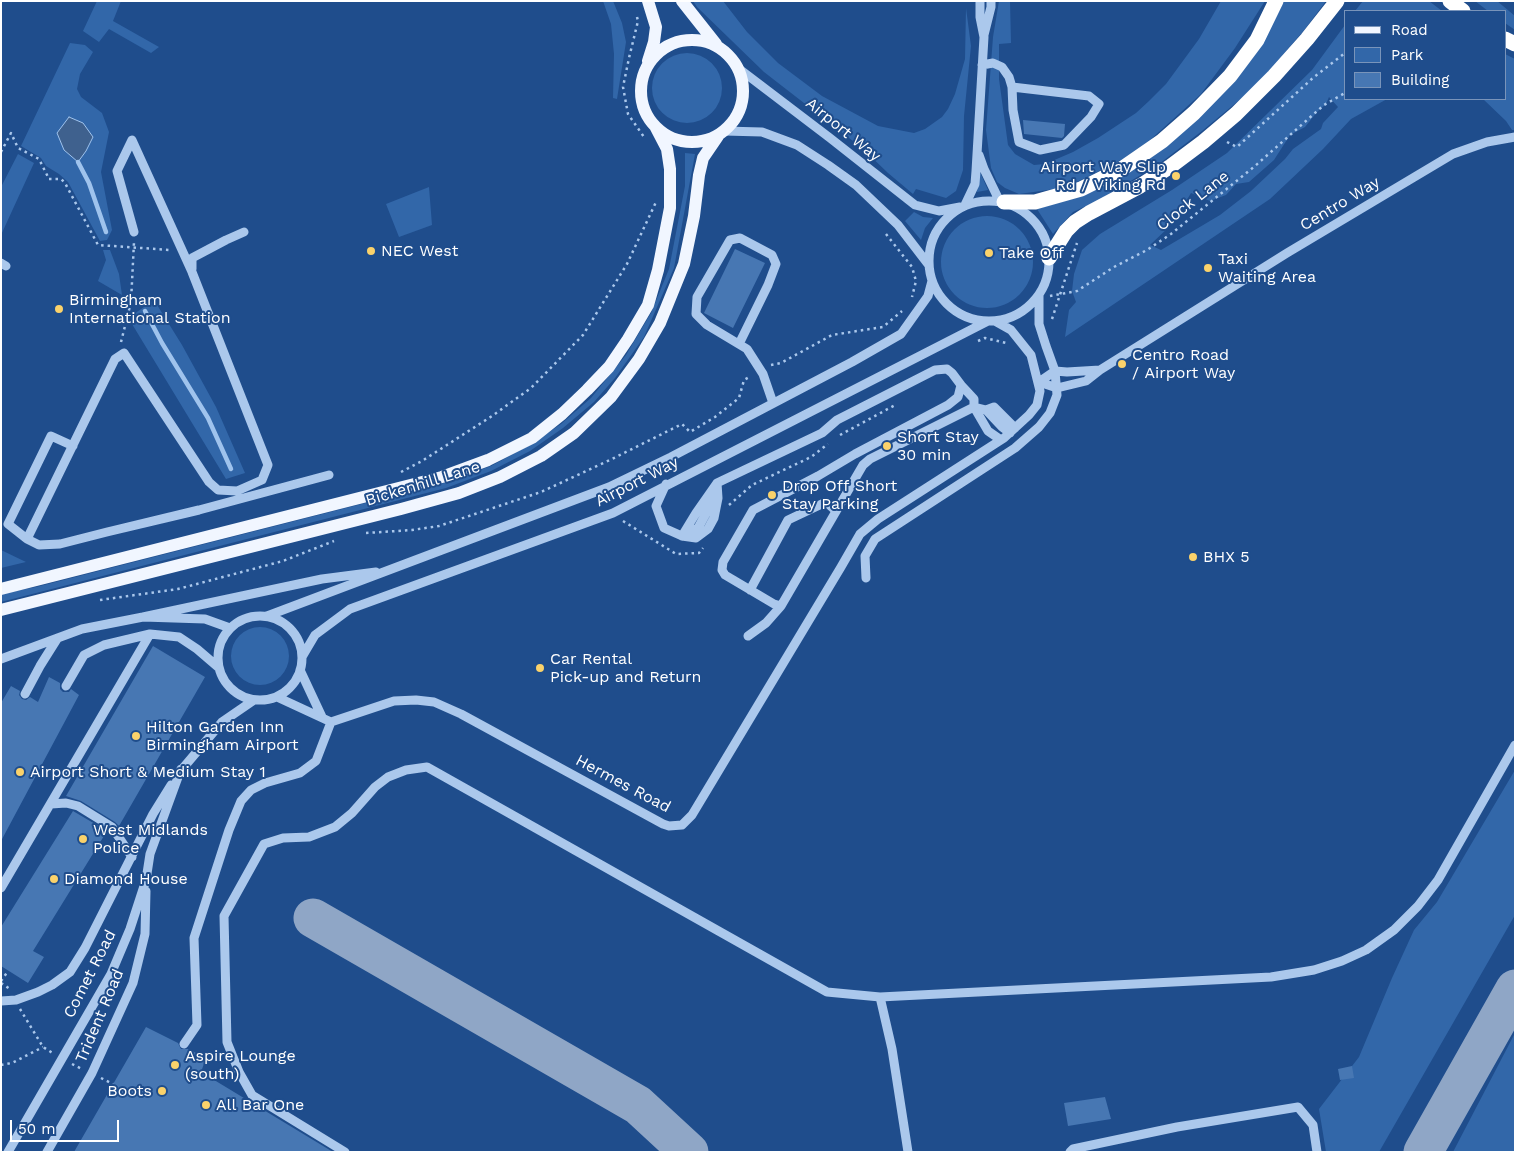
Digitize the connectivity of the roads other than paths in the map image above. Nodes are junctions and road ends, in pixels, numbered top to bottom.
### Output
1 (648, 1) edge
2 (682, 1) edge
3 (974, 1) edge
4 (980, 1) edge
5 (1276, 1) edge
6 (1337, 1) edge
7 (1450, 1) edge
8 (992, 3) edge
9 (1462, 10) edge
10 (980, 17) junction
11 (984, 37) junction
12 (717, 46) junction
13 (982, 65) junction
14 (738, 68) junction
15 (644, 73) junction
16 (1012, 87) junction
17 (655, 126) junction
18 (721, 134) junction
19 (1515, 137) edge
20 (977, 148) junction
21 (1002, 202) junction
22 (963, 206) junction
23 (134, 232) dead end
24 (244, 232) dead end
25 (1049, 258) junction
26 (928, 264) junction
27 (192, 272) junction
28 (932, 281) junction
29 (1038, 295) junction
30 (991, 321) junction
31 (739, 344) junction
32 (1055, 370) junction
33 (1100, 370) junction
34 (1039, 382) junction
35 (961, 385) junction
36 (1057, 388) junction
37 (773, 403) junction
38 (974, 407) junction
39 (1013, 430) junction
40 (1001, 440) junction
41 (73, 446) junction
42 (855, 454) junction
43 (862, 465) junction
44 (329, 475) dead end
45 (717, 483) junction
46 (666, 484) junction
47 (836, 511) junction
48 (682, 536) junction
49 (27, 539) junction
50 (392, 570) junction
51 (866, 578) dead end
52 (1, 589) edge
53 (750, 590) junction
54 (781, 606) junction
55 (1, 610) edge
56 (267, 616) junction
57 (143, 617) junction
58 (230, 628) junction
59 (150, 634) junction
60 (748, 636) dead end
61 (57, 638) junction
62 (302, 657) junction
63 (1, 659) edge
64 (218, 667) junction
65 (300, 670) junction
66 (66, 686) dead end
67 (25, 694) dead end
68 (277, 697) junction
69 (254, 700) junction
70 (322, 717) junction
71 (331, 722) junction
72 (1515, 745) edge
73 (180, 769) junction
74 (51, 804) junction
75 (132, 857) junction
76 (146, 880) junction
77 (1, 888) edge
78 (880, 997) junction
79 (1, 1001) edge
80 (184, 1044) dead end
81 (8, 1152) edge
82 (47, 1152) edge
83 (345, 1152) edge
84 (908, 1152) edge
85 (1070, 1152) edge
86 (1317, 1152) edge

1 - 15 main road
2 - 12 main road
3 - 10 street
4 - 10 street
5 - 21 highway
6 - 25 highway
7 - 9 highway
8 - 11 street
10 - 11 street
11 - 13 street
12 - 14 main road
12 - 15 main road
13 - 16 street
13 - 20 street
14 - 18 main road
14 - 22 street, Airport Way
15 - 17 main road
16 - 16 street
17 - 18 main road
17 - 52 main road, Bickenhill Lane
18 - 26 street
18 - 55 main road, Bickenhill Lane
19 - 33 street, Centro Way
20 - 21 street
20 - 22 street
21 - 22 street
21 - 25 street
22 - 26 street
23 - 27 street
24 - 27 street
25 - 29 street
26 - 28 street
27 - 41 street
28 - 30 street
28 - 37 street, Airport Way
29 - 30 street
29 - 32 street
30 - 34 street
30 - 46 street, Airport Way
31 - 31 street
31 - 37 street
32 - 33 street
32 - 34 street
32 - 36 street
33 - 36 street, Centro Way
34 - 36 street
34 - 39 street
35 - 38 street
35 - 42 street
35 - 45 street
36 - 51 street
37 - 50 street, Airport Way
38 - 39 street
38 - 40 street
38 - 43 street
39 - 40 street
40 - 71 street, Hermes Road
41 - 49 street
41 - 49 street
42 - 43 street
42 - 53 street
43 - 47 street
44 - 49 street
45 - 48 street
45 - 48 street
46 - 48 street
46 - 62 street, Airport Way
47 - 53 street
47 - 54 street
50 - 56 street, Airport Way
50 - 57 street
53 - 54 street
54 - 60 street
56 - 58 street
56 - 62 street
57 - 58 street
57 - 61 street
58 - 64 street
59 - 64 street
59 - 66 street
59 - 74 street
61 - 63 street
61 - 67 street
62 - 65 street
64 - 69 street
65 - 68 street
65 - 70 street
68 - 69 street
68 - 70 street
69 - 73 street
70 - 71 street
71 - 80 street
72 - 78 street
73 - 75 street
73 - 76 street, Comet Road
74 - 75 street
74 - 77 street
75 - 79 street
76 - 81 street, Comet Road
76 - 82 street, Trident Road
78 - 83 street
78 - 84 street
85 - 86 street

